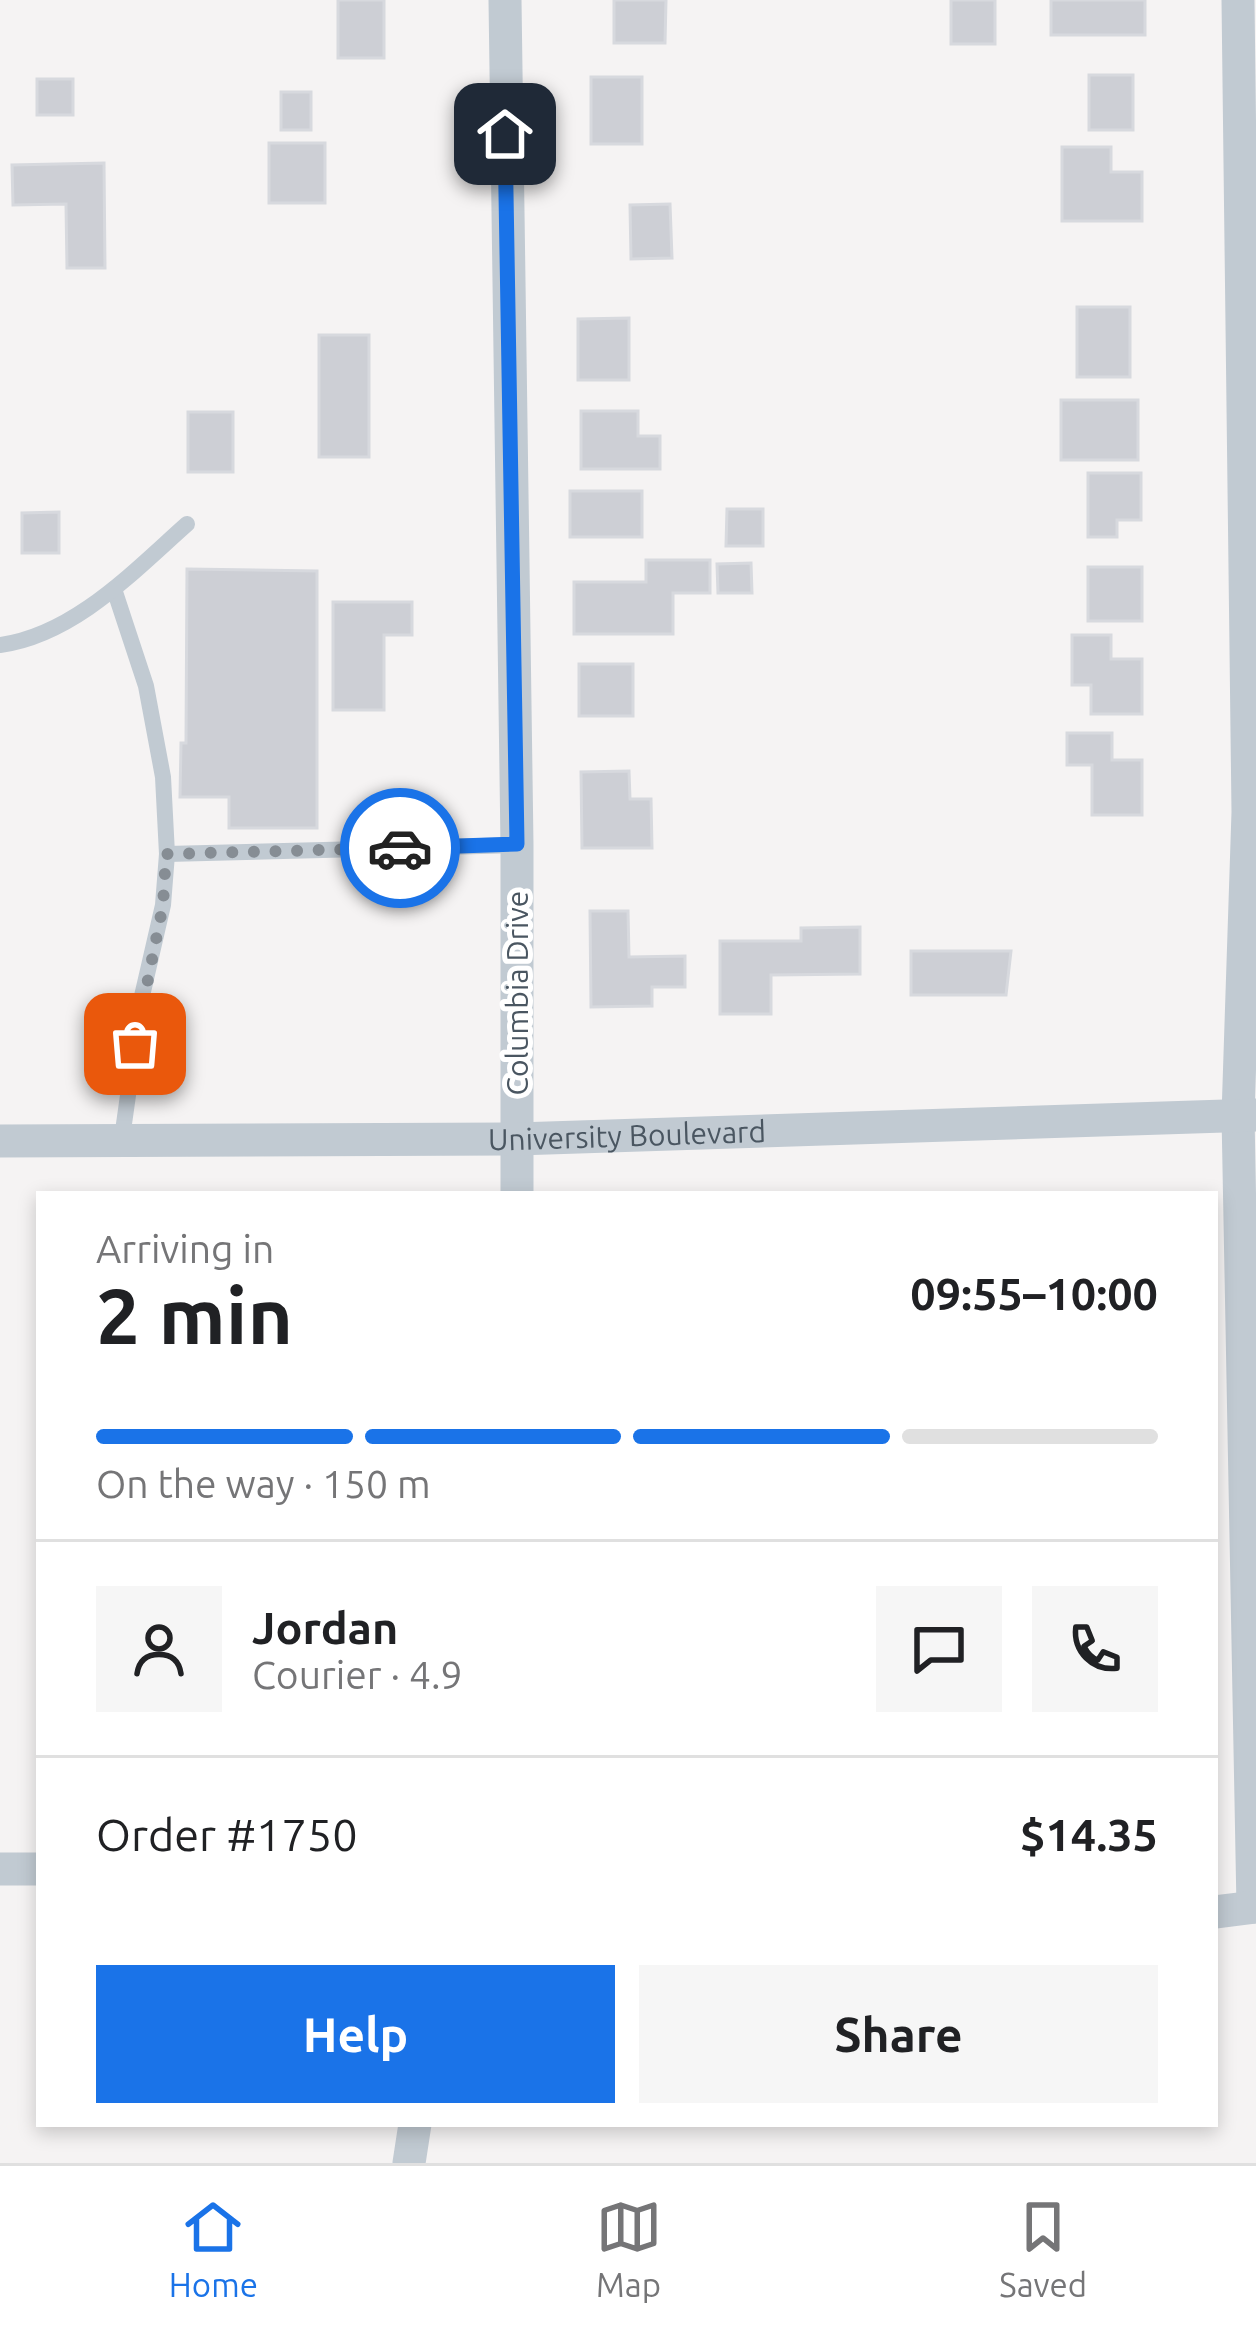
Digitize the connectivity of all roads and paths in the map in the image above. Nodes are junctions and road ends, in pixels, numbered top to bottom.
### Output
1 (505, 0) edge
2 (1238, 0) edge
3 (188, 524) dead end
4 (114, 589) junction
5 (0, 645) edge
6 (517, 844) junction
7 (166, 854) junction
8 (1247, 1115) edge
9 (122, 1138) junction
10 (517, 1139) junction
11 (0, 1141) edge
12 (517, 1191) edge
13 (0, 1869) edge
14 (36, 1869) edge
15 (1255, 1907) edge
16 (1218, 1912) edge
17 (415, 2127) edge
18 (409, 2163) edge

1 - 6 street, Columbia Drive
2 - 8 street
3 - 4 lane
4 - 5 lane
4 - 7 lane
6 - 7 lane
6 - 10 street, Columbia Drive
7 - 9 lane
8 - 10 street, University Boulevard
8 - 15 street
9 - 10 street, University Boulevard
9 - 11 street, University Boulevard
10 - 12 street, Columbia Drive
13 - 14 street
15 - 16 street
17 - 18 street

